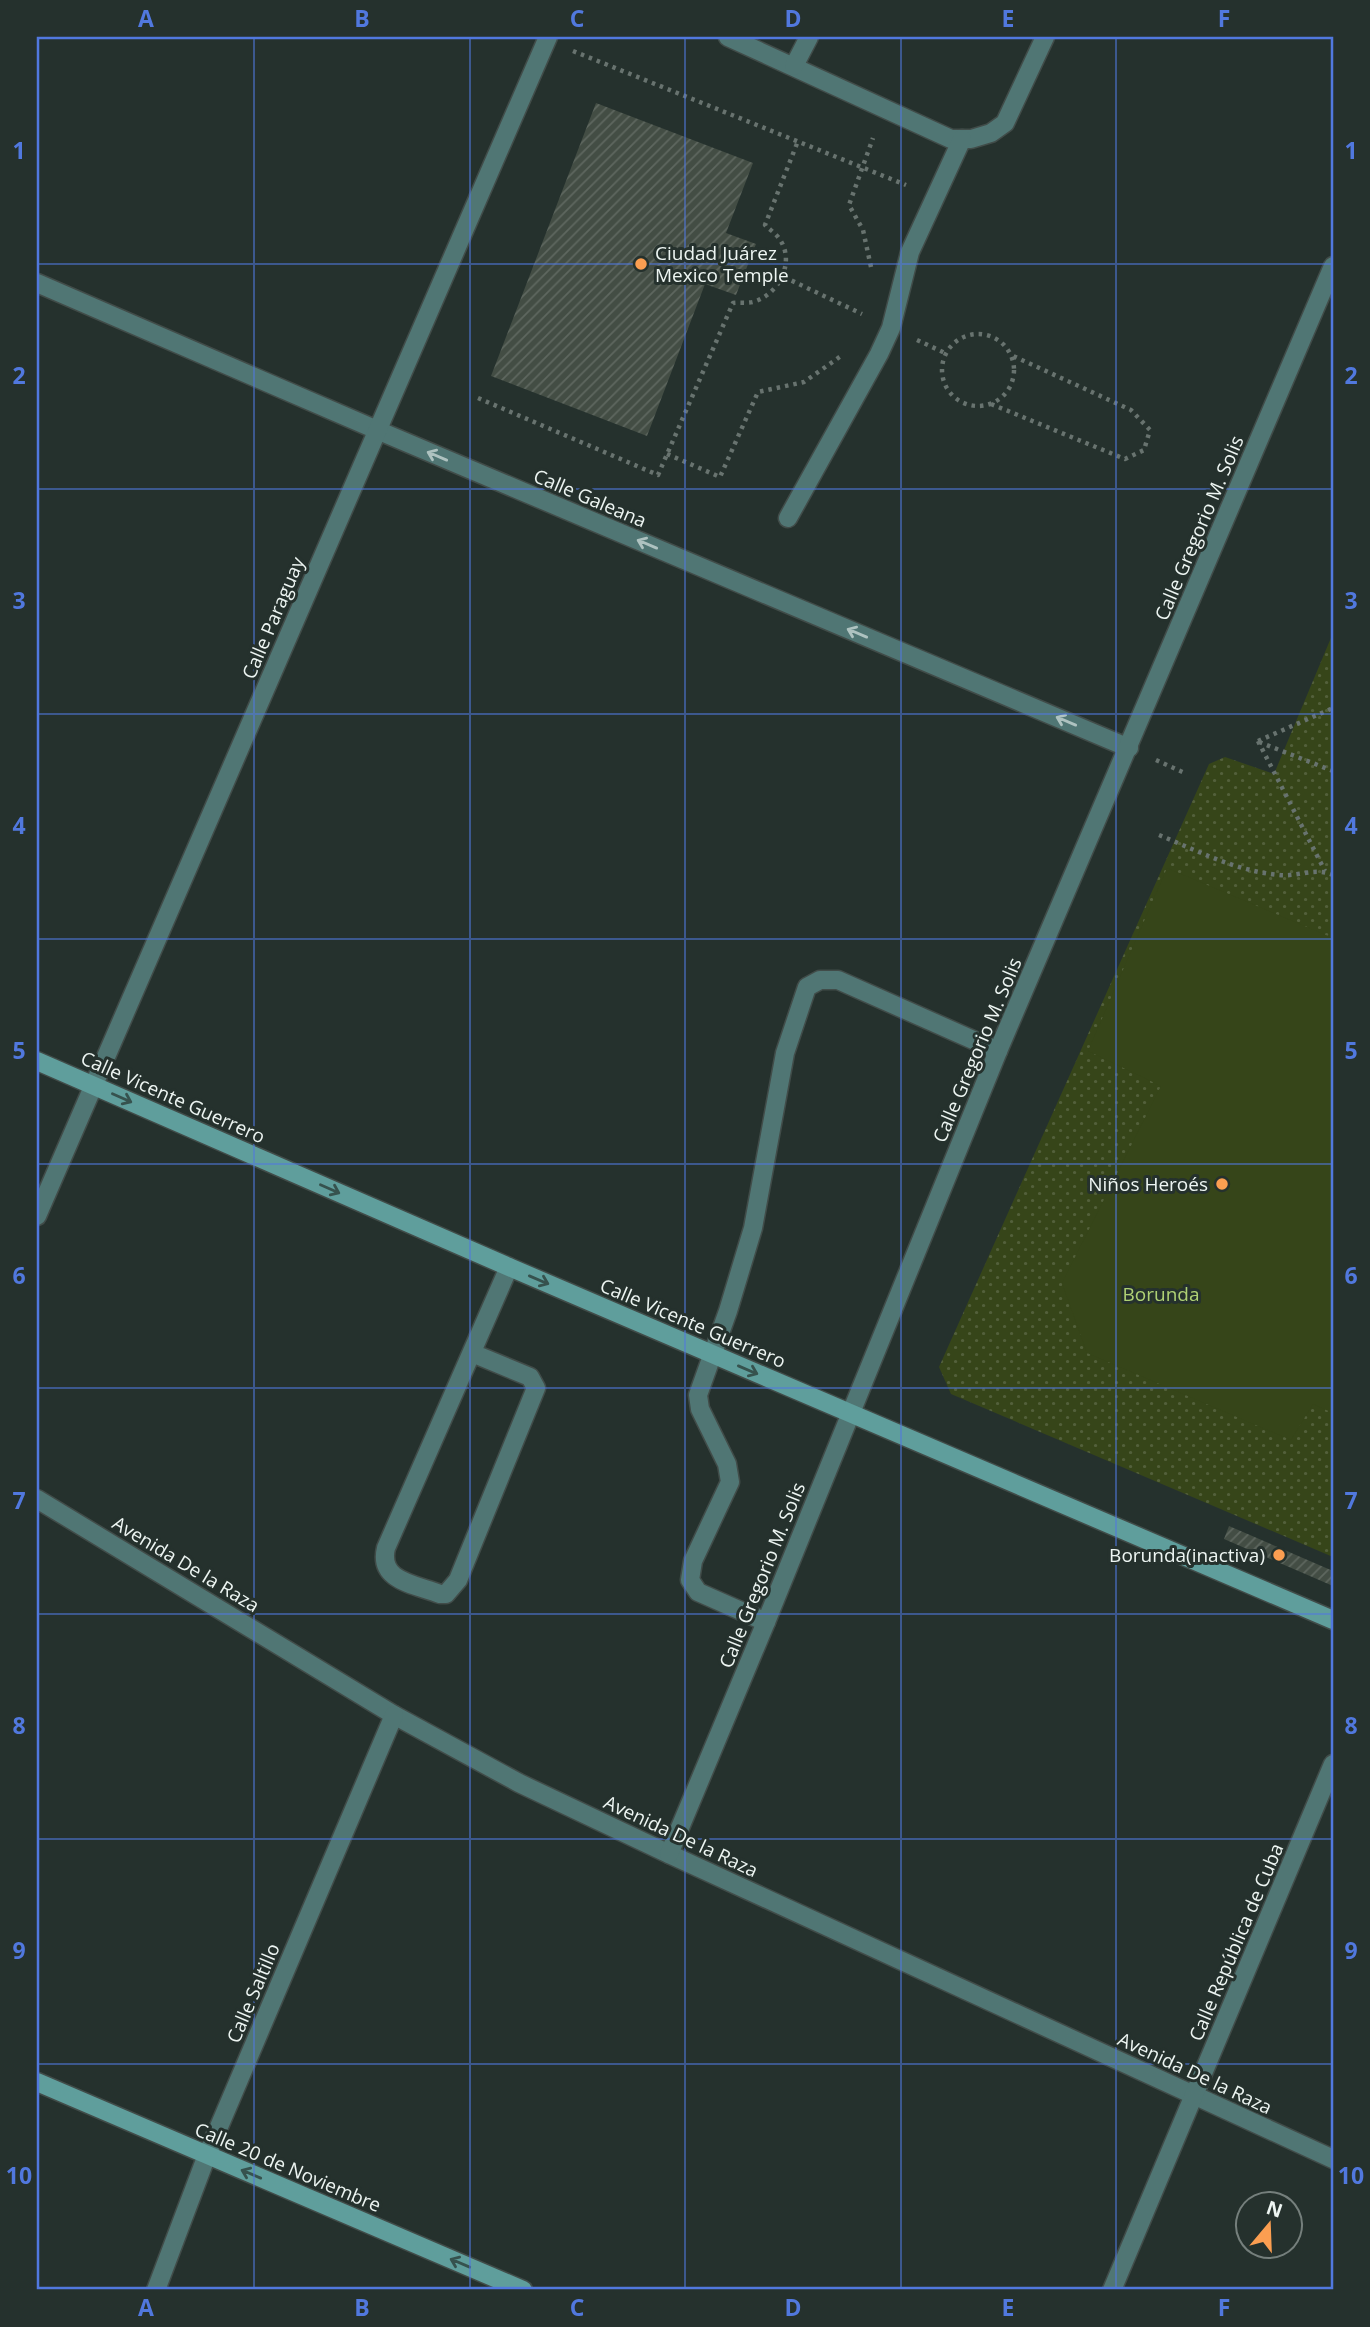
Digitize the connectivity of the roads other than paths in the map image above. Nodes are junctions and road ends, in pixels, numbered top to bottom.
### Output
1 (728, 37) edge
2 (809, 37) edge
3 (1045, 37) edge
4 (547, 38) edge
5 (794, 66) junction
6 (962, 139) junction
7 (1333, 266) edge
8 (37, 283) edge
9 (377, 430) junction
10 (788, 518) dead end
11 (1129, 748) junction
12 (998, 1051) junction
13 (37, 1061) edge
14 (93, 1085) junction
15 (37, 1216) edge
16 (509, 1267) junction
17 (472, 1353) junction
18 (713, 1355) junction
19 (850, 1414) junction
20 (37, 1499) edge
21 (1333, 1620) edge
22 (766, 1622) junction
23 (394, 1715) junction
24 (1333, 1765) edge
25 (668, 1854) junction
26 (37, 2082) edge
27 (1194, 2095) junction
28 (207, 2155) junction
29 (1333, 2159) edge
30 (156, 2290) edge
31 (523, 2290) edge
32 (1112, 2290) edge

1 - 5 street
2 - 5 street
3 - 6 street
4 - 9 street, Calle Paraguay
5 - 6 street
6 - 10 street
7 - 11 street, Calle Gregorio M. Solis
8 - 9 street, Calle Galeana
11 -> 9 street, Calle Galeana
9 - 14 street, Calle Paraguay
11 - 12 street, Calle Gregorio M. Solis
12 - 18 street
12 - 19 street, Calle Gregorio M. Solis
13 - 14 main road, Calle Vicente Guerrero
14 - 15 street, Calle Paraguay
14 -> 16 main road, Calle Vicente Guerrero
16 - 17 street
16 -> 18 main road, Calle Vicente Guerrero
17 - 17 street
18 -> 19 main road, Calle Vicente Guerrero
18 - 22 street
19 - 21 main road, Calle Vicente Guerrero
19 - 22 street, Calle Gregorio M. Solis
20 - 23 street, Avenida De la Raza
22 - 25 street, Calle Gregorio M. Solis
23 - 25 street, Avenida De la Raza
23 - 28 street, Calle Saltillo
24 - 27 street, Calle República de Cuba
25 - 27 street, Avenida De la Raza
26 - 28 main road, Calle 20 de Noviembre
27 - 29 street, Avenida De la Raza
27 - 32 street, Calle República de Cuba
28 - 30 street, Calle Saltillo
31 -> 28 main road, Calle 20 de Noviembre

